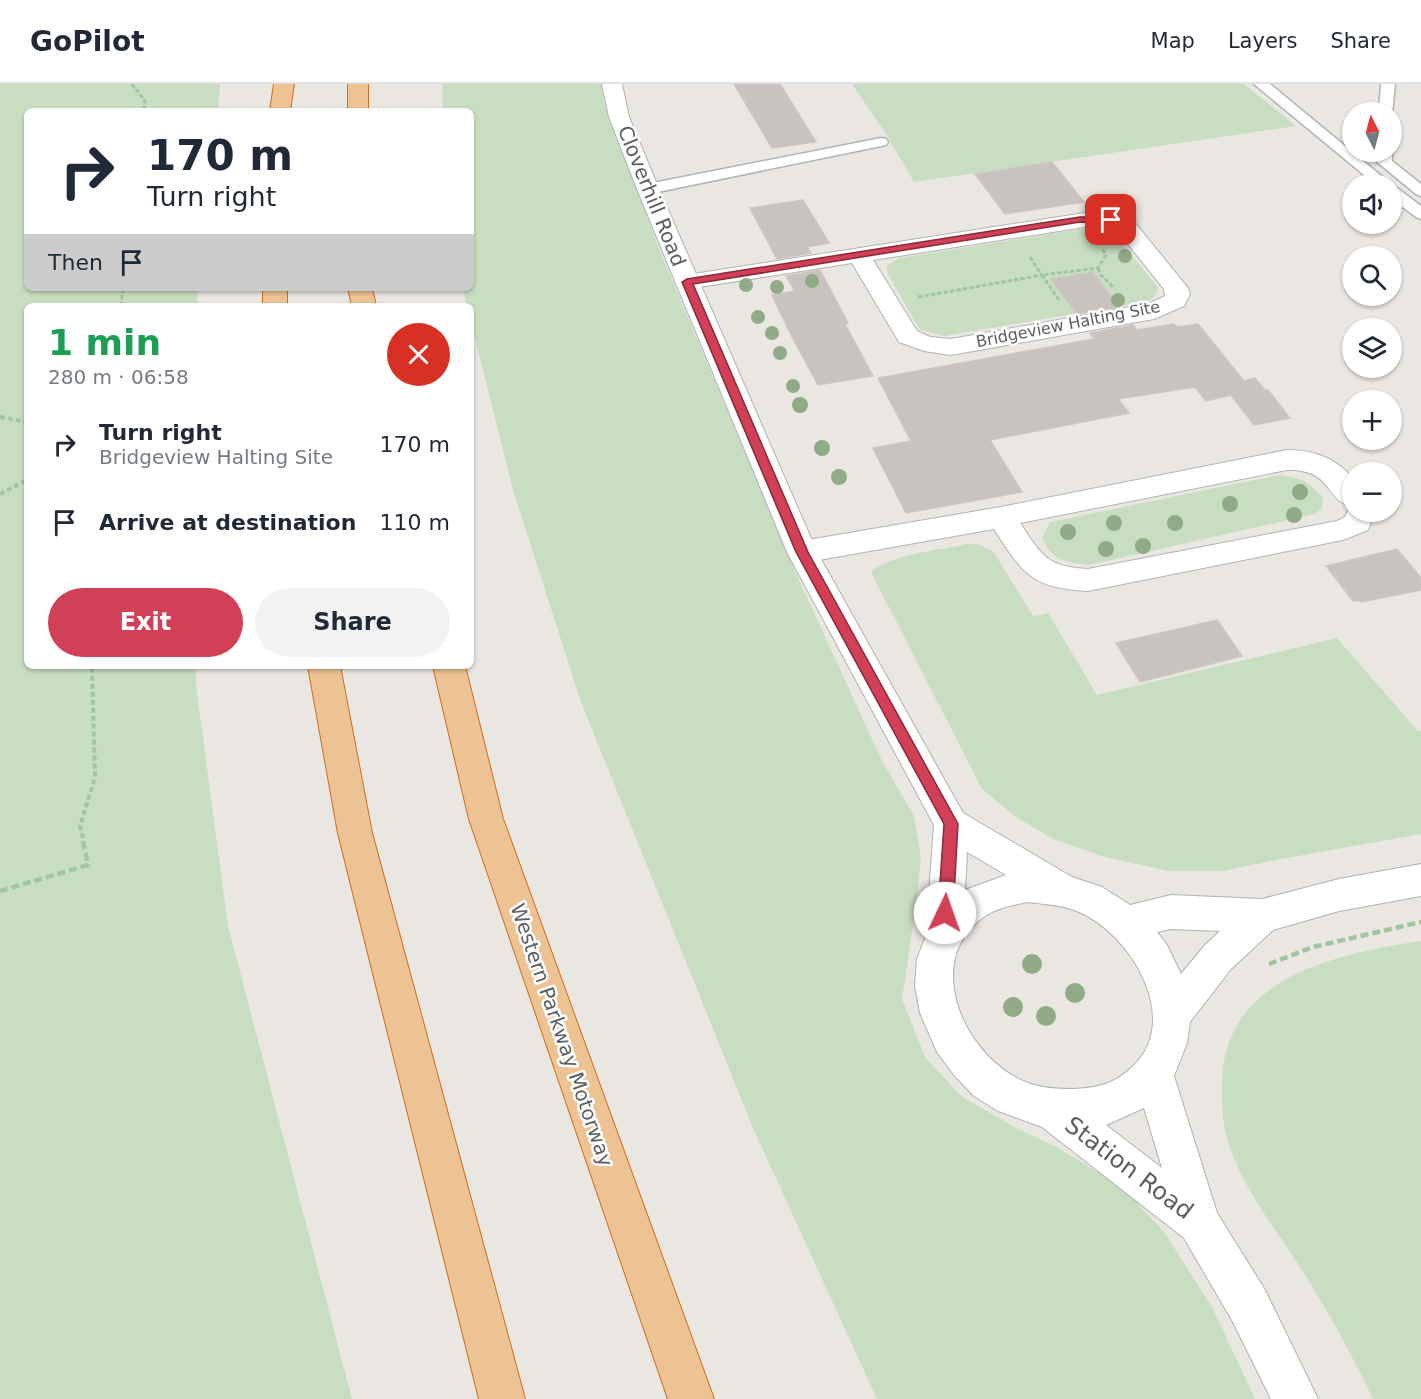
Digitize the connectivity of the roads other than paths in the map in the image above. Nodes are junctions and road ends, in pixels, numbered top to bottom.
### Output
1 (284, 84) edge
2 (358, 84) edge
3 (612, 84) edge
4 (1261, 84) edge
5 (1388, 84) edge
6 (1387, 102) edge
7 (280, 108) edge
8 (358, 108) edge
9 (881, 142) dead end
10 (1384, 162) edge
11 (1372, 174) edge
12 (648, 189) junction
13 (1421, 191) edge
14 (1402, 199) edge
15 (1421, 214) edge
16 (859, 256) junction
17 (687, 282) junction
18 (1342, 484) edge
19 (1001, 517) junction
20 (1358, 522) edge
21 (802, 552) junction
22 (325, 669) edge
23 (450, 669) edge
24 (951, 824) junction
25 (1421, 880) edge
26 (1062, 890) junction
27 (1262, 916) junction
28 (1126, 923) junction
29 (944, 935) junction
30 (1172, 1014) junction
31 (1154, 1074) junction
32 (1053, 1110) junction
33 (1199, 1223) junction
34 (502, 1399) edge
35 (691, 1399) edge
36 (1295, 1399) edge

1 - 7 highway
2 - 8 highway
3 - 12 street, Cloverhill Road
4 - 11 lane
5 - 6 lane
9 - 12 lane
10 - 13 lane
12 - 17 street, Cloverhill Road
14 - 15 lane
16 - 16 street, Bridgeview Halting Site
16 - 17 street, Bridgeview Halting Site
17 - 21 street, Cloverhill Road
18 - 19 street
19 - 20 street
19 - 21 street
21 - 24 street, Cloverhill Road
22 - 34 highway
23 - 35 highway, Western Parkway Motorway
24 - 26 street
24 - 29 street
25 - 27 street
26 - 28 street
26 - 29 street
27 - 28 street
27 - 30 street
28 - 30 street
29 - 32 street
30 - 31 street
31 - 32 street
31 - 33 street, Station Road
32 - 33 street, Station Road
33 - 36 street

